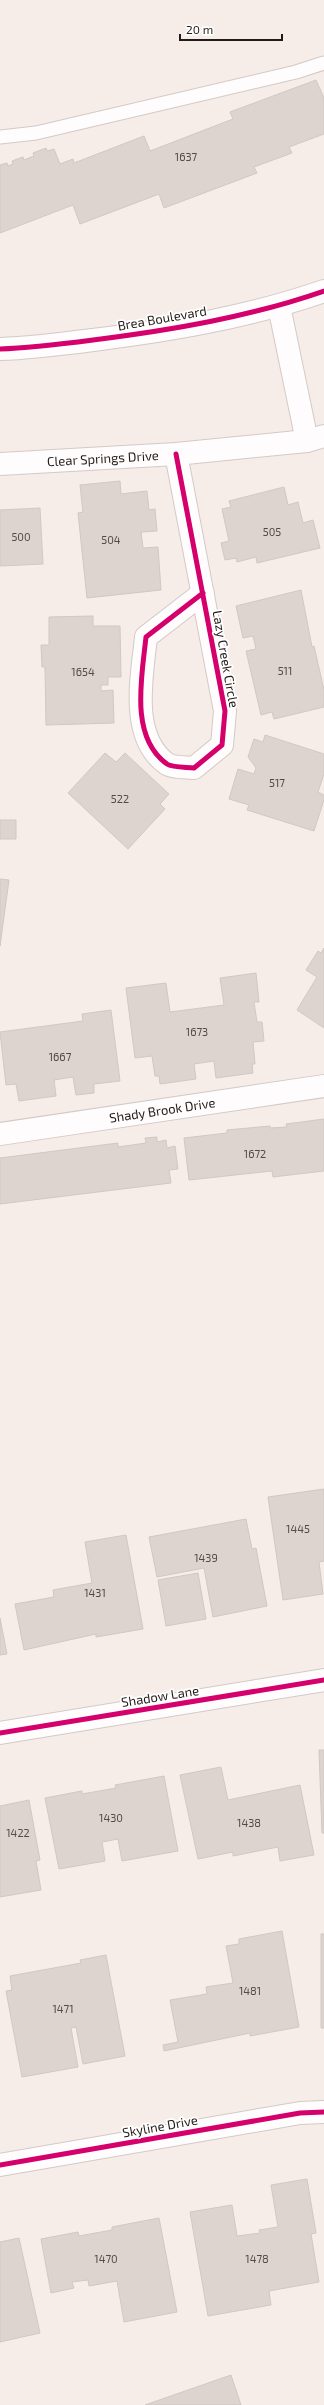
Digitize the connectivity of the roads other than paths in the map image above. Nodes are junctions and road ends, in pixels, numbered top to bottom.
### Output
1 (324, 62) edge
2 (0, 136) edge
3 (324, 291) edge
4 (279, 306) junction
5 (0, 349) edge
6 (315, 438) edge
7 (176, 454) junction
8 (0, 464) edge
9 (203, 593) junction
10 (324, 1086) edge
11 (0, 1134) edge
12 (324, 1680) edge
13 (0, 1733) edge
14 (324, 2112) edge
15 (0, 2165) edge

1 - 2 lane
3 - 4 street, Brea Boulevard
4 - 5 street, Brea Boulevard
4 - 6 street
6 - 7 street, Clear Springs Drive
7 - 8 street, Clear Springs Drive
7 - 9 street, Lazy Creek Circle
9 - 9 street, Lazy Creek Circle
10 - 11 street, Shady Brook Drive
12 - 13 street, Shadow Lane
14 - 15 street, Skyline Drive

